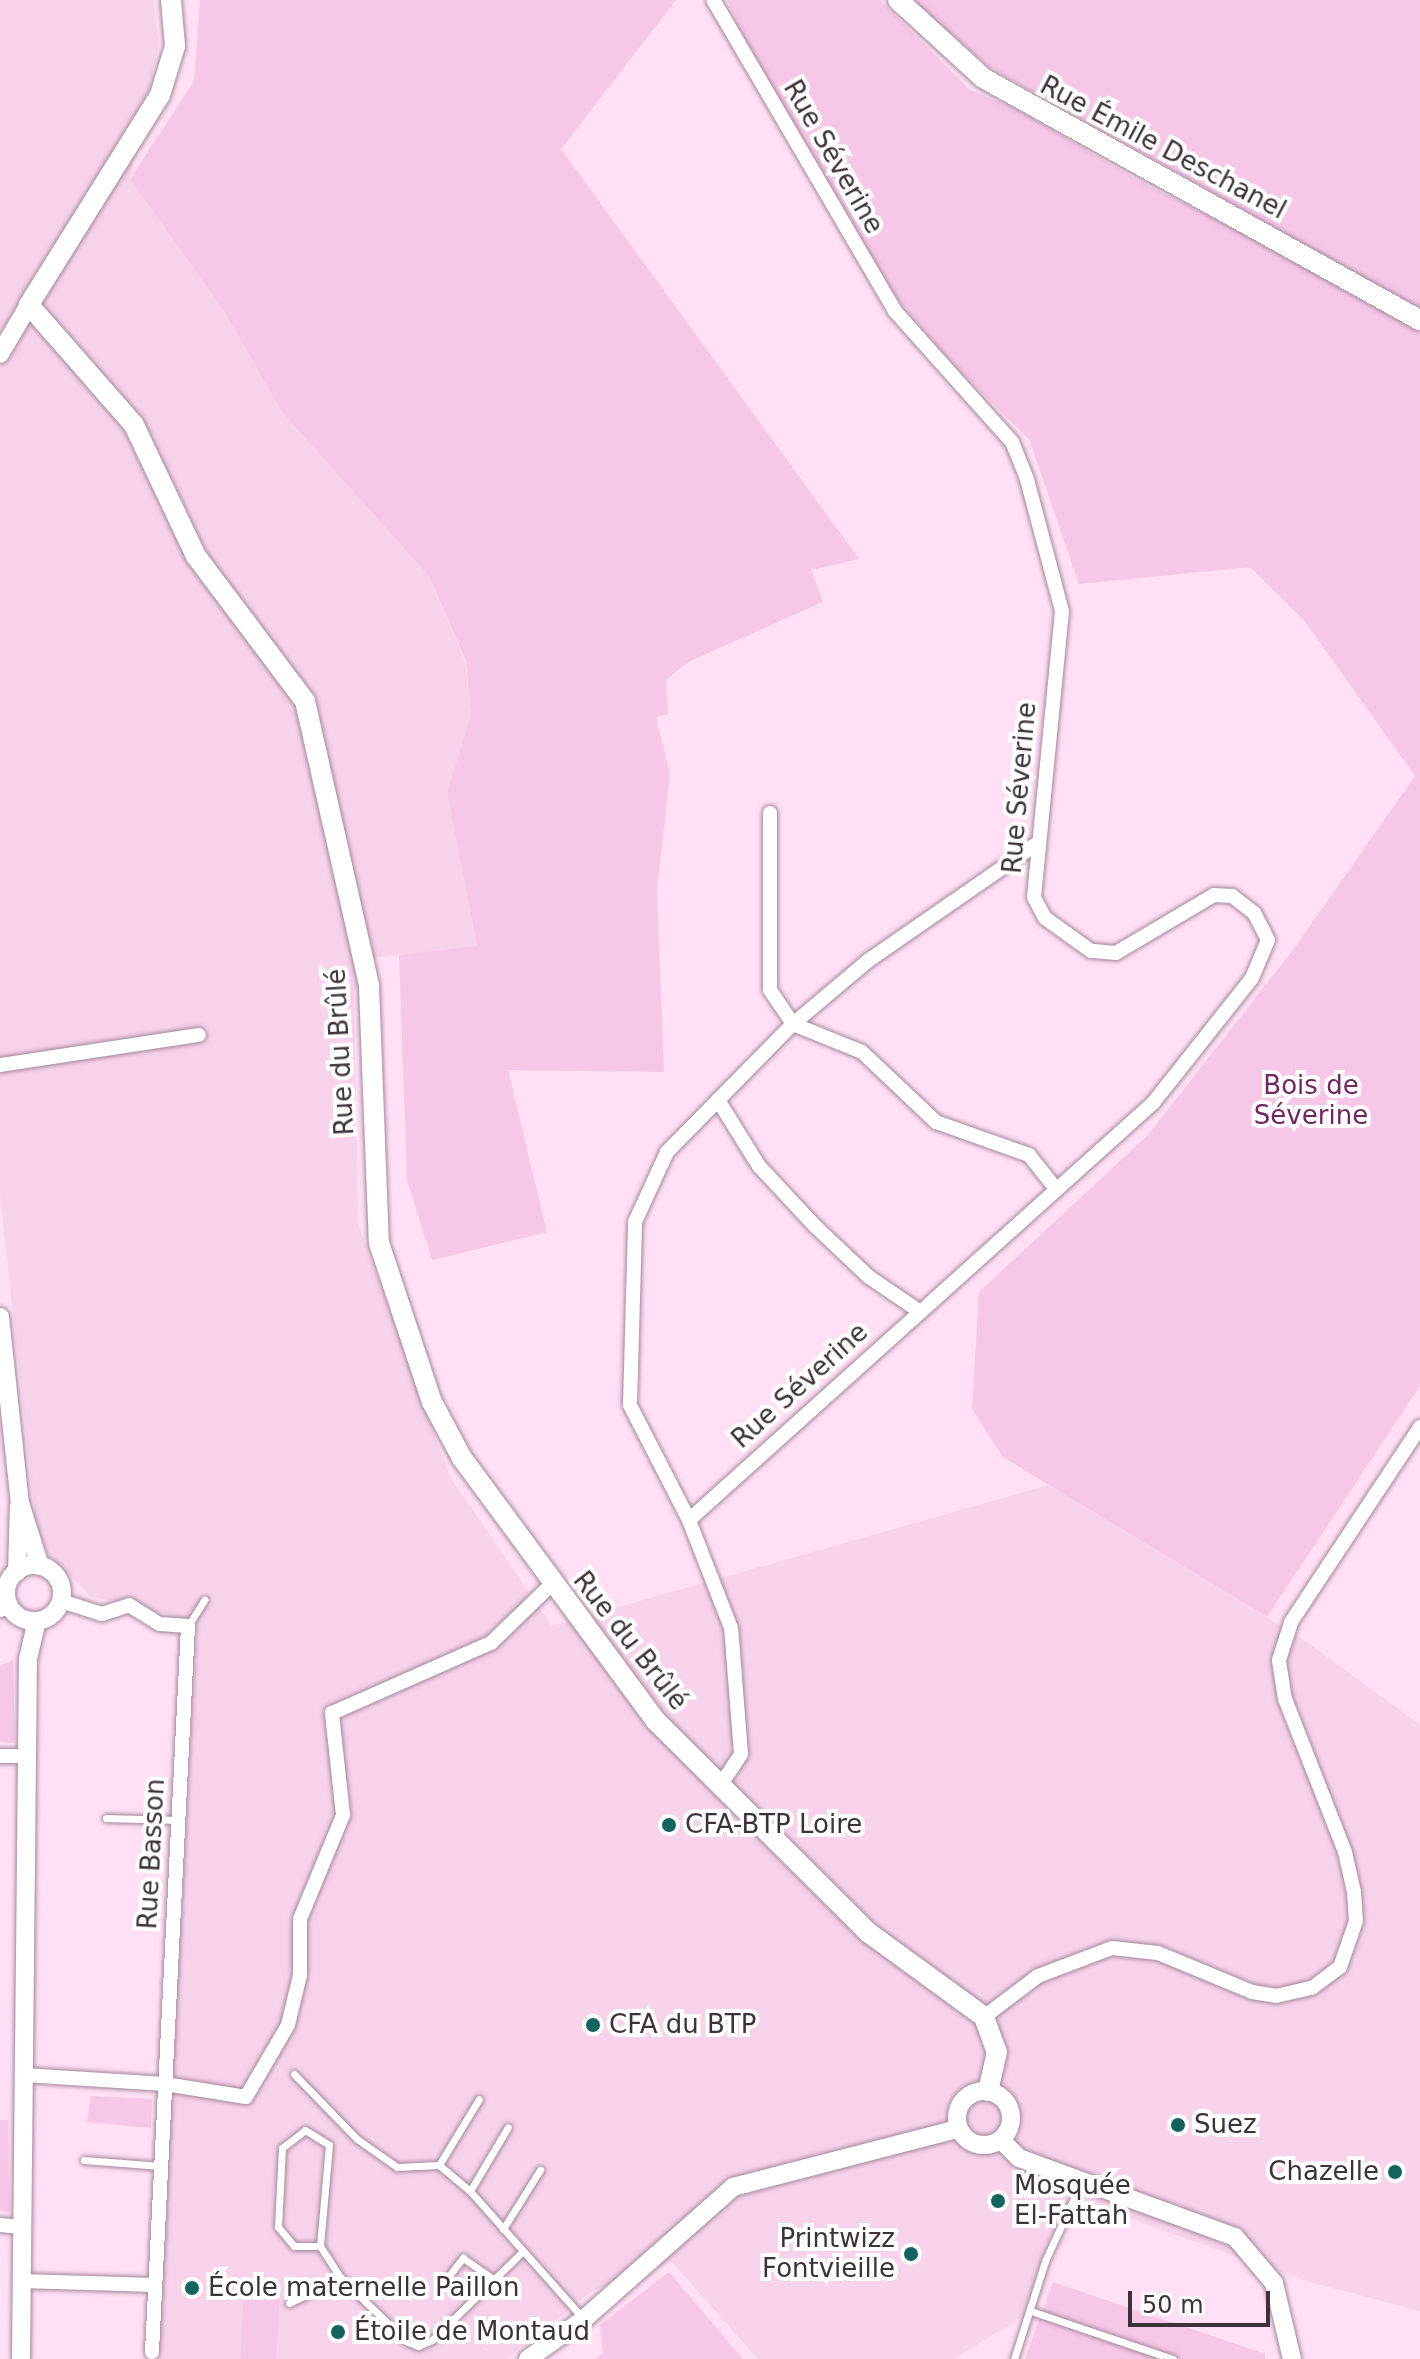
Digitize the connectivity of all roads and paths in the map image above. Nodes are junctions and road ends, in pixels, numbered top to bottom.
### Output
1 (171, 0) edge
2 (713, 0) edge
3 (898, 0) edge
4 (29, 305) junction
5 (1420, 320) edge
6 (0, 354) edge
7 (770, 813) dead end
8 (1038, 843) junction
9 (793, 1024) junction
10 (199, 1035) dead end
11 (0, 1065) edge
12 (718, 1100) junction
13 (1056, 1189) junction
14 (919, 1311) junction
15 (0, 1317) edge
16 (1420, 1427) edge
17 (20, 1503) junction
18 (689, 1520) junction
19 (7, 1540) edge
20 (0, 1561) edge
21 (40, 1566) junction
22 (14, 1574) junction
23 (553, 1583) junction
24 (204, 1600) dead end
25 (61, 1601) junction
26 (4, 1602) edge
27 (37, 1621) junction
28 (188, 1626) junction
29 (0, 1756) edge
30 (27, 1756) junction
31 (719, 1787) junction
32 (106, 1818) dead end
33 (178, 1820) junction
34 (984, 2017) junction
35 (294, 2074) dead end
36 (24, 2075) junction
37 (165, 2084) junction
38 (988, 2091) junction
39 (479, 2099) dead end
40 (508, 2127) dead end
41 (958, 2129) junction
42 (1001, 2140) junction
43 (84, 2160) dead end
44 (439, 2165) junction
45 (161, 2166) junction
46 (540, 2170) dead end
47 (1081, 2183) junction
48 (470, 2191) junction
49 (0, 2225) edge
50 (22, 2227) junction
51 (503, 2229) junction
52 (320, 2246) junction
53 (523, 2251) junction
54 (341, 2278) junction
55 (495, 2280) junction
56 (22, 2281) junction
57 (444, 2282) dead end
58 (155, 2285) junction
59 (289, 2303) dead end
60 (1031, 2311) junction
61 (584, 2319) junction
62 (152, 2352) dead end
63 (21, 2359) edge
64 (528, 2359) edge
65 (1014, 2359) edge
66 (1173, 2359) edge
67 (1292, 2359) edge

1 - 4 main road
2 - 8 street, Rue Séverine
3 - 5 main road, Rue Émile Deschanel
4 - 6 street
4 - 23 main road, Rue du Brûlé
7 - 9 street
8 - 9 street
8 - 13 street, Rue Séverine
9 - 12 street
9 - 13 street
10 - 11 street
12 - 14 street
12 - 18 street
13 - 14 street, Rue Séverine
14 - 18 street, Rue Séverine
15 - 17 street
16 - 34 street
17 - 19 street
17 - 21 street
18 - 31 street
19 - 22 street
20 - 22 street
21 - 22 street
21 - 25 street
22 - 26 street
23 - 31 main road, Rue du Brûlé
23 - 37 street
24 - 28 lane
25 - 27 street
25 - 28 street
26 - 27 street
27 - 30 street
28 - 33 street, Rue Basson
29 - 30 street
30 - 36 street
31 - 34 main road, Rue du Brûlé
32 - 33 lane
33 - 37 street, Rue Basson
34 - 38 main road
35 - 44 lane
36 - 37 street
36 - 50 street
37 - 45 street, Rue Basson
38 - 41 street
38 - 42 street
39 - 44 lane
40 - 48 lane
41 - 42 street
41 - 61 street
42 - 47 street
43 - 45 lane
44 - 48 lane
45 - 58 street, Rue Basson
46 - 51 lane
47 - 60 lane
47 - 67 street
48 - 51 lane
49 - 50 street
50 - 56 street
51 - 53 lane
52 - 52 lane
52 - 54 lane
53 - 55 lane
53 - 61 lane
54 - 55 lane
54 - 59 lane
55 - 57 lane
56 - 58 street
56 - 63 street
58 - 62 street, Rue Basson
60 - 65 lane
60 - 66 lane
61 - 64 street

